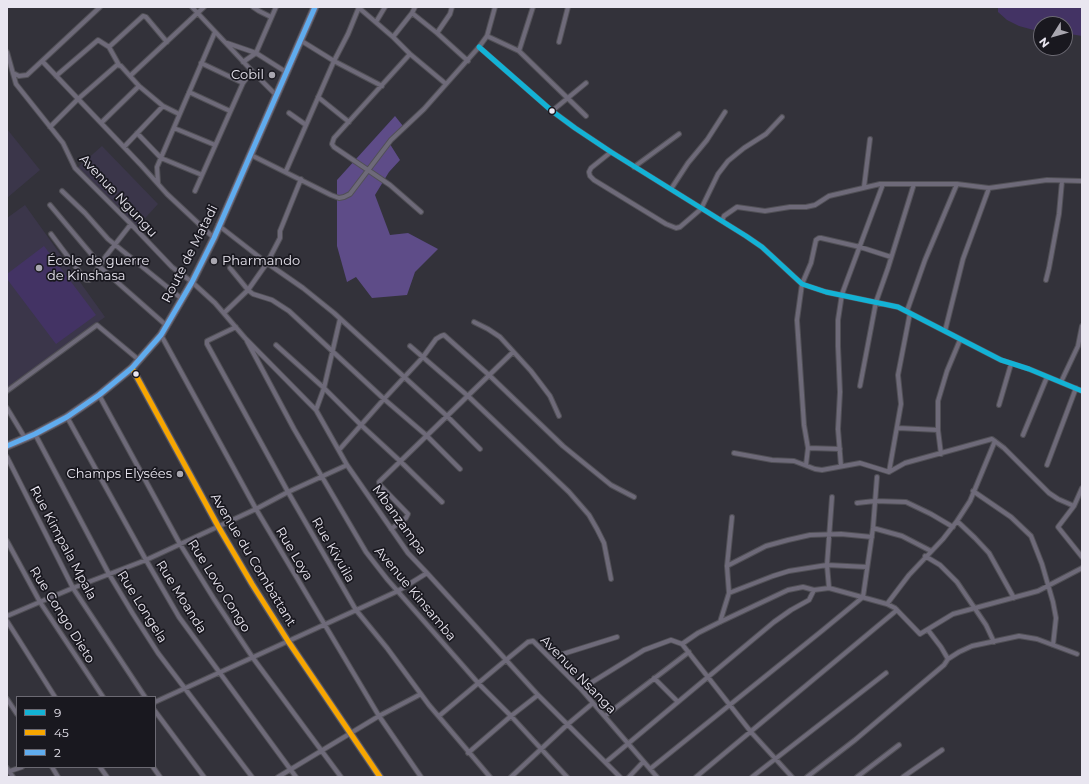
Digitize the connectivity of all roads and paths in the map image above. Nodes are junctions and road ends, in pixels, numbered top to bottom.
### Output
1 (100, 7) edge
2 (192, 7) edge
3 (204, 7) edge
4 (253, 7) edge
5 (276, 7) edge
6 (315, 7) edge
7 (358, 7) edge
8 (385, 7) edge
9 (415, 7) edge
10 (452, 7) edge
11 (495, 7) edge
12 (533, 7) edge
13 (568, 7) edge
14 (198, 13) junction
15 (412, 13) junction
16 (271, 17) junction
17 (376, 22) junction
18 (215, 32) junction
19 (437, 33) junction
20 (487, 36) junction
21 (393, 37) junction
22 (300, 40) junction
23 (167, 42) junction
24 (559, 42) dead end
25 (226, 43) junction
26 (109, 47) junction
27 (479, 47) junction
28 (519, 51) junction
29 (7, 52) edge
30 (256, 53) junction
31 (410, 54) junction
32 (468, 60) junction
33 (8, 61) edge
34 (42, 61) junction
35 (334, 61) junction
36 (243, 62) junction
37 (201, 63) junction
38 (119, 65) junction
39 (252, 71) junction
40 (286, 72) junction
41 (13, 73) junction
42 (56, 76) junction
43 (131, 76) junction
44 (243, 83) junction
45 (586, 83) dead end
46 (446, 84) junction
47 (139, 86) junction
48 (382, 86) junction
49 (189, 92) junction
50 (276, 94) junction
51 (318, 97) junction
52 (78, 99) junction
53 (567, 99) junction
54 (163, 106) junction
55 (552, 111) junction
56 (230, 112) junction
57 (724, 112) dead end
58 (179, 114) junction
59 (289, 114) dead end
60 (586, 116) dead end
61 (782, 118) dead end
62 (349, 122) junction
63 (101, 123) junction
64 (306, 125) junction
65 (50, 127) junction
66 (174, 128) junction
67 (137, 133) junction
68 (679, 134) dead end
69 (870, 139) dead end
70 (215, 146) junction
71 (124, 147) junction
72 (611, 152) junction
73 (251, 155) junction
74 (161, 158) junction
75 (634, 167) junction
76 (286, 171) junction
77 (368, 171) junction
78 (202, 175) junction
79 (301, 179) junction
80 (1062, 181) junction
81 (1082, 181) edge
82 (158, 183) junction
83 (883, 184) junction
84 (914, 184) junction
85 (957, 184) junction
86 (864, 187) junction
87 (989, 188) junction
88 (671, 189) junction
89 (195, 190) dead end
90 (62, 191) dead end
91 (50, 205) dead end
92 (701, 209) junction
93 (421, 212) dead end
94 (722, 221) junction
95 (132, 224) junction
96 (218, 226) junction
97 (51, 234) dead end
98 (214, 238) junction
99 (115, 245) junction
100 (860, 247) junction
101 (891, 257) junction
102 (267, 263) junction
103 (100, 267) junction
104 (230, 268) dead end
105 (1046, 280) dead end
106 (192, 282) junction
107 (802, 284) junction
108 (248, 290) junction
109 (842, 294) junction
110 (182, 299) junction
111 (876, 302) junction
112 (908, 312) junction
113 (224, 313) junction
114 (340, 319) junction
115 (474, 322) dead end
116 (167, 326) junction
117 (1082, 326) edge
118 (236, 327) junction
119 (945, 331) junction
120 (161, 335) junction
121 (245, 338) junction
122 (960, 340) junction
123 (276, 345) dead end
124 (410, 346) dead end
125 (332, 352) junction
126 (513, 352) junction
127 (423, 356) junction
128 (139, 360) junction
129 (1012, 364) junction
130 (132, 368) junction
131 (489, 375) junction
132 (403, 377) junction
133 (1047, 377) junction
134 (1061, 382) junction
135 (860, 386) dead end
136 (324, 388) junction
137 (1076, 388) junction
138 (7, 391) edge
139 (1082, 391) edge
140 (99, 395) junction
141 (468, 396) junction
142 (384, 399) junction
143 (999, 405) dead end
144 (7, 408) edge
145 (316, 410) junction
146 (447, 416) junction
147 (559, 416) dead end
148 (67, 417) junction
149 (361, 425) junction
150 (898, 428) junction
151 (938, 430) junction
152 (35, 434) junction
153 (1023, 435) dead end
154 (426, 436) junction
155 (25, 438) junction
156 (995, 441) junction
157 (7, 446) edge
158 (808, 448) junction
159 (480, 449) dead end
160 (840, 449) junction
161 (339, 450) junction
162 (734, 453) dead end
163 (941, 454) junction
164 (7, 456) edge
165 (400, 461) junction
166 (348, 464) junction
167 (806, 465) junction
168 (1047, 465) dead end
169 (842, 466) junction
170 (460, 469) dead end
171 (889, 472) junction
172 (322, 476) junction
173 (877, 477) dead end
174 (1082, 488) edge
175 (288, 492) junction
176 (973, 492) junction
177 (634, 497) dead end
178 (832, 498) dead end
179 (875, 501) junction
180 (442, 502) dead end
181 (857, 503) dead end
182 (1074, 506) junction
183 (256, 509) junction
184 (732, 517) dead end
185 (957, 521) junction
186 (218, 526) junction
187 (952, 527) junction
188 (873, 528) junction
189 (391, 530) junction
190 (828, 534) junction
191 (872, 537) junction
192 (7, 541) edge
193 (180, 544) junction
194 (931, 551) junction
195 (925, 556) junction
196 (1082, 557) edge
197 (146, 560) junction
198 (827, 565) junction
199 (727, 566) junction
200 (867, 567) junction
201 (1082, 568) edge
202 (428, 573) junction
203 (109, 574) junction
204 (611, 579) dead end
205 (1049, 586) junction
206 (73, 588) junction
207 (829, 588) junction
208 (814, 590) junction
209 (398, 591) junction
210 (729, 593) junction
211 (863, 596) junction
212 (1014, 598) junction
213 (40, 602) junction
214 (888, 604) junction
215 (974, 609) junction
216 (356, 610) junction
217 (897, 610) junction
218 (7, 616) edge
219 (7, 621) edge
220 (720, 622) junction
221 (325, 625) junction
222 (928, 630) junction
223 (617, 637) dead end
224 (288, 641) junction
225 (994, 642) junction
226 (682, 644) junction
227 (1052, 644) junction
228 (689, 652) junction
229 (1077, 654) dead end
230 (253, 658) junction
231 (550, 658) junction
232 (948, 659) junction
233 (506, 660) junction
234 (220, 673) junction
235 (886, 673) dead end
236 (654, 678) junction
237 (708, 678) junction
238 (479, 684) junction
239 (186, 689) junction
240 (581, 689) junction
241 (421, 694) junction
242 (538, 695) junction
243 (53, 696) edge
244 (102, 696) edge
245 (144, 696) edge
246 (7, 699) edge
247 (156, 702) edge
248 (678, 702) junction
249 (593, 703) junction
250 (730, 706) junction
251 (16, 712) edge
252 (156, 712) edge
253 (379, 716) junction
254 (439, 716) junction
255 (511, 716) junction
256 (605, 716) junction
257 (568, 724) junction
258 (751, 732) junction
259 (350, 733) junction
260 (628, 743) junction
261 (899, 744) dead end
262 (541, 749) junction
263 (942, 750) dead end
264 (321, 751) junction
265 (468, 753) junction
266 (776, 759) junction
267 (606, 762) junction
268 (644, 762) junction
269 (18, 768) edge
270 (53, 768) edge
271 (101, 768) edge
272 (153, 768) edge
273 (650, 769) junction
274 (290, 770) junction
275 (8, 771) edge
276 (13, 777) edge
277 (58, 777) edge
278 (107, 777) edge
279 (160, 777) edge
280 (204, 777) edge
281 (252, 777) edge
282 (278, 777) edge
283 (296, 777) edge
284 (341, 777) edge
285 (380, 777) edge
286 (421, 777) edge
287 (490, 777) edge
288 (511, 777) edge
289 (566, 777) edge
290 (620, 777) edge
291 (629, 777) edge
292 (657, 777) edge
293 (696, 777) edge
294 (752, 777) edge
295 (792, 777) edge
296 (807, 777) edge
297 (857, 777) edge
298 (903, 777) edge

1 - 34 street
2 - 14 street
3 - 14 street
4 - 16 street
5 - 16 street
6 - 22 main road, Route de Matadi
7 - 17 street
7 - 35 street
8 - 17 street
9 - 15 street
10 - 19 street
11 - 20 street
12 - 28 street
13 - 24 street
14 - 18 street
14 - 23 street
15 - 19 street
15 - 21 street
16 - 30 street
17 - 21 street
18 - 25 street
18 - 37 street
19 - 32 street
20 - 27 street
20 - 28 street
21 - 31 street
22 - 35 street
22 - 40 main road, Route de Matadi
23 - 26 street
23 - 43 street
25 - 30 street
25 - 36 street
26 - 38 street
26 - 42 street
27 - 32 street
27 - 55 street
28 - 53 street
29 - 33 street, Avenue Ngungu
30 - 36 street
30 - 40 street
31 - 46 street
31 - 48 street
32 - 46 street
33 - 41 street, Avenue Ngungu
34 - 41 street
34 - 42 street
35 - 48 street
35 - 51 street
36 - 39 street
37 - 44 street
37 - 49 street
38 - 43 street
38 - 52 street
39 - 44 street
39 - 50 street
40 - 50 main road, Route de Matadi
41 - 65 street, Avenue Ngungu
42 - 52 street
43 - 47 street
44 - 56 street
45 - 53 street
46 - 77 street
47 - 54 street
47 - 63 street
48 - 62 street
49 - 56 street
49 - 58 street
50 - 73 main road, Route de Matadi
51 - 62 street
51 - 64 street
52 - 63 street
52 - 65 street
53 - 55 street
53 - 60 street
54 - 58 street
54 - 67 street
55 - 72 street
56 - 70 street
57 - 88 street
58 - 66 street
59 - 64 street
61 - 92 street
62 - 77 street
63 - 71 street
64 - 76 street
65 - 95 street, Avenue Ngungu
66 - 70 street
66 - 74 street
67 - 71 street
67 - 74 street
68 - 75 street
69 - 86 street
70 - 78 street
71 - 82 street
72 - 75 street
72 - 92 street
73 - 76 street
73 - 96 main road, Route de Matadi
74 - 78 street
74 - 82 street
75 - 88 street
76 - 79 street
77 - 79 street
77 - 93 street
78 - 89 street
79 - 102 street
80 - 81 street
80 - 87 street
80 - 105 street
82 - 98 street
83 - 84 street
83 - 86 street
83 - 100 street
84 - 85 street
84 - 101 street
85 - 87 street
85 - 112 street
86 - 94 street
87 - 119 street
88 - 92 street
90 - 99 street
91 - 103 street
92 - 94 street
94 - 107 street
95 - 99 street
95 - 106 street, Avenue Ngungu
96 - 98 main road, Route de Matadi
96 - 102 street
97 - 103 street
98 - 106 main road, Route de Matadi
99 - 103 street
99 - 110 street
100 - 101 street
100 - 107 street
100 - 109 street
101 - 111 street
102 - 108 street
102 - 114 street
103 - 116 street
104 - 108 street
106 - 110 main road, Route de Matadi
106 - 113 street, Mbanzampa
107 - 109 street
107 - 158 street
108 - 113 street
108 - 125 street
109 - 111 street
109 - 160 street
110 - 116 main road, Route de Matadi
111 - 112 street
111 - 135 street
112 - 119 street
112 - 150 street
113 - 118 street, Mbanzampa
114 - 125 street
114 - 132 street
115 - 126 street
116 - 120 main road, Route de Matadi
117 - 134 street
118 - 121 street, Mbanzampa
118 - 175 street, Rue Kivuila
119 - 122 street
120 - 128 main road, Route de Matadi
120 - 183 street, Rue Loya
121 - 145 street, Mbanzampa
121 - 172 street, Avenue Kinsamba
122 - 129 street
122 - 151 street
123 - 136 street
124 - 127 street
125 - 136 street
125 - 142 street
126 - 131 street
126 - 147 street
127 - 131 street
127 - 132 street
127 - 141 street
128 - 130 main road, Route de Matadi
128 - 138 street
129 - 133 street
129 - 143 street
130 - 140 main road, Route de Matadi
130 - 186 street, Avenue du Combattant
131 - 141 street
131 - 177 street
132 - 142 street
132 - 146 street
133 - 134 street
133 - 153 street
134 - 137 street
136 - 145 street
136 - 149 street
137 - 139 street
137 - 168 street
140 - 148 main road, Route de Matadi
140 - 193 street, Rue Lovo Congo
141 - 146 street
141 - 204 street
142 - 149 street
142 - 154 street
144 - 155 street
145 - 161 street, Mbanzampa
146 - 154 street
146 - 159 street
148 - 152 main road, Route de Matadi
148 - 197 street, Rue Moanda
149 - 161 street
149 - 165 street
150 - 151 street
150 - 171 street
151 - 163 street
152 - 155 main road, Route de Matadi
152 - 203 street, Rue Longela
154 - 165 street
154 - 170 street
155 - 157 main road, Route de Matadi
156 - 163 street
156 - 176 street
156 - 182 street
158 - 160 street
158 - 167 street
160 - 169 street
161 - 166 street, Mbanzampa
162 - 167 street
163 - 171 street
164 - 206 street, Rue Kimpala Mpala
165 - 180 street
165 - 189 street
166 - 172 street
166 - 189 street, Mbanzampa
167 - 169 street
169 - 171 street
172 - 175 street
172 - 209 street, Avenue Kinsamba
173 - 179 street
174 - 182 street
175 - 183 street
175 - 216 street, Rue Kivuila
176 - 185 street
176 - 205 street
178 - 190 street
179 - 181 street
179 - 187 street
179 - 188 street
182 - 196 street
183 - 186 street
183 - 221 street, Rue Loya
184 - 199 street
185 - 187 street
185 - 212 street
186 - 193 street
186 - 224 street, Avenue du Combattant
187 - 194 street
188 - 191 street
188 - 194 street
189 - 202 street, Mbanzampa
190 - 191 street
190 - 198 street
190 - 199 street
191 - 200 street
192 - 213 street, Rue Congo Dieto
193 - 197 street
193 - 230 street, Rue Lovo Congo
194 - 195 street
195 - 214 street
195 - 215 street
197 - 203 street
197 - 234 street, Rue Moanda
198 - 200 street
198 - 207 street
198 - 210 street
199 - 210 street
200 - 211 street
201 - 205 street
202 - 209 street
202 - 233 street, Mbanzampa
203 - 206 street
203 - 239 street, Rue Longela
205 - 212 street
205 - 227 street
206 - 213 street
206 - 245 street, Rue Kimpala Mpala
207 - 208 street
207 - 211 street
208 - 220 street
208 - 237 street
209 - 216 street
209 - 238 street, Avenue Kinsamba
210 - 220 street
211 - 214 street
211 - 250 street
212 - 215 street
213 - 218 street
213 - 244 street, Rue Congo Dieto
214 - 217 street
215 - 222 street
215 - 225 street
216 - 221 street
216 - 241 street, Rue Kivuila
217 - 222 street
217 - 258 street
219 - 243 street
220 - 226 street
221 - 224 street
221 - 253 street, Rue Loya
222 - 232 street
223 - 231 street
224 - 230 street
224 - 259 street, Avenue du Combattant
225 - 227 street
225 - 232 street
226 - 228 street
226 - 240 street
227 - 229 street
228 - 236 street
228 - 237 street
230 - 234 street
230 - 264 street, Rue Lovo Congo
231 - 233 street, Avenue Nsanga
231 - 240 street, Avenue Nsanga
232 - 296 street
233 - 238 street, Avenue Nsanga
233 - 242 street, Mbanzampa
234 - 239 street
234 - 274 street, Rue Moanda
235 - 266 street
236 - 248 street
236 - 256 street
237 - 248 street
237 - 250 street
238 - 254 street, Avenue Nsanga
238 - 255 street, Avenue Kinsamba
239 - 247 street
239 - 281 street, Rue Longela
240 - 249 street, Avenue Nsanga
241 - 253 street
241 - 254 street, Rue Kivuila
242 - 255 street
242 - 257 street, Mbanzampa
246 - 251 street
248 - 260 street
249 - 256 street, Avenue Nsanga
249 - 257 street
250 - 258 street
250 - 273 street
252 - 280 street
253 - 259 street
253 - 286 street, Rue Loya
254 - 265 street, Rue Kivuila
255 - 262 street, Avenue Kinsamba
255 - 265 street
256 - 260 street, Avenue Nsanga
257 - 262 street
257 - 267 street, Mbanzampa
258 - 266 street
258 - 293 street
259 - 264 street
259 - 285 street, Avenue du Combattant
260 - 267 street
260 - 268 street, Avenue Nsanga
261 - 297 street
262 - 288 street
262 - 289 street, Avenue Kinsamba
263 - 298 street
264 - 274 street
264 - 284 street, Rue Lovo Congo
265 - 287 street, Rue Kivuila
266 - 294 street
266 - 295 street
267 - 290 street, Mbanzampa
268 - 273 street, Avenue Nsanga
268 - 291 street
269 - 275 street
270 - 277 street
271 - 278 street
272 - 279 street
273 - 292 street, Avenue Nsanga
274 - 282 street
274 - 283 street, Rue Moanda
275 - 276 street

